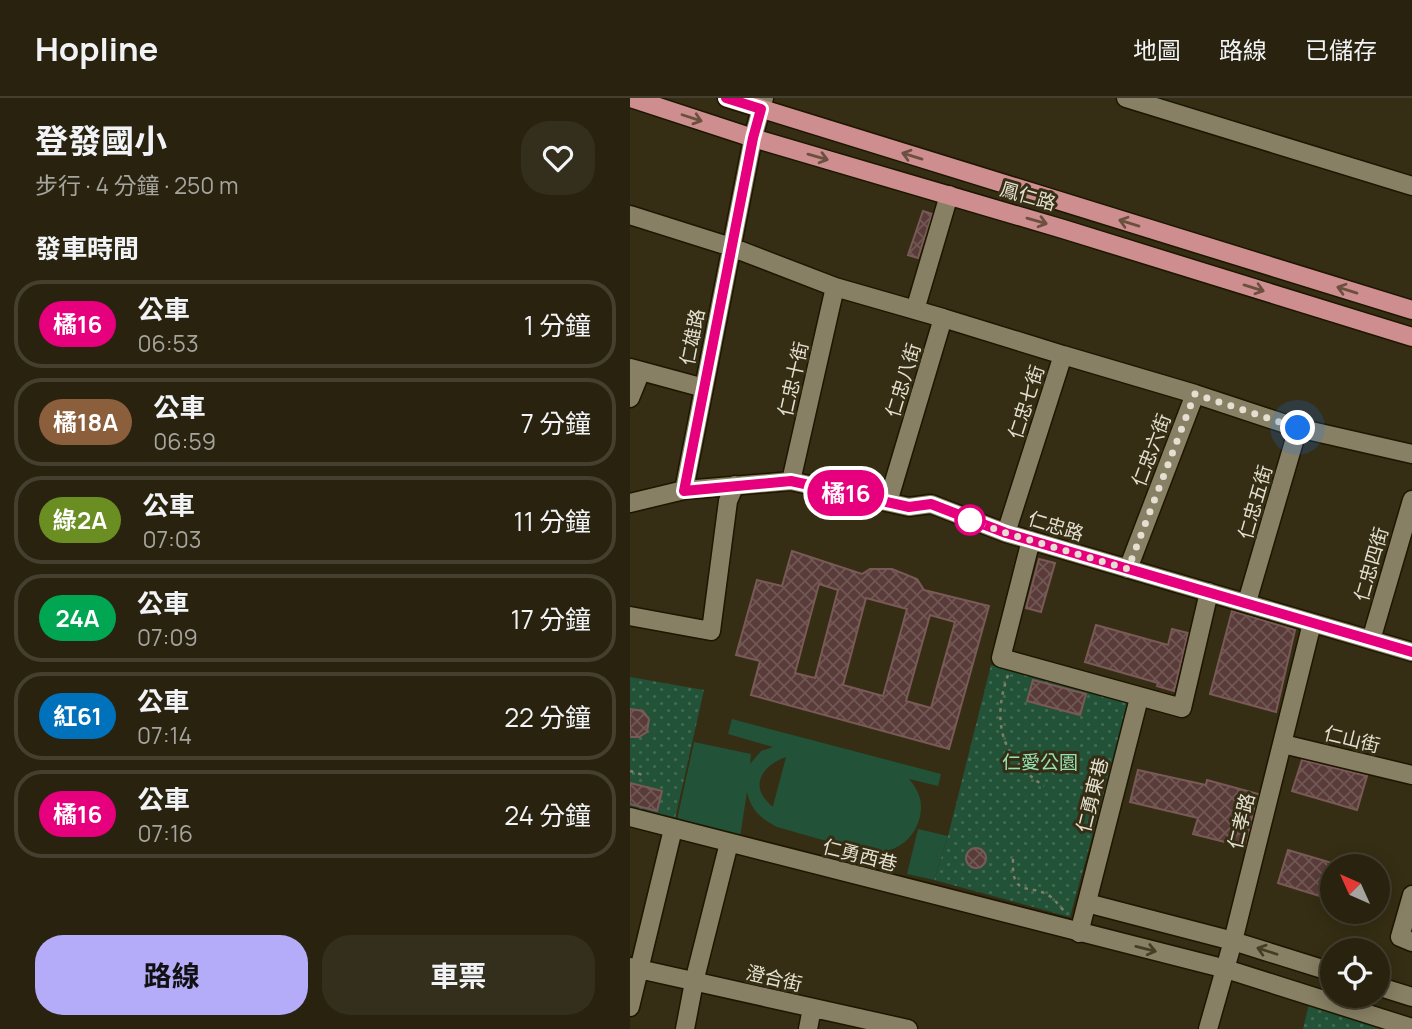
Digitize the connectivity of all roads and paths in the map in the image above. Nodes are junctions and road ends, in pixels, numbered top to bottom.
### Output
1 (631, 98) edge
2 (727, 98) edge
3 (1126, 98) edge
4 (762, 103) edge
5 (753, 138) junction
6 (1412, 186) edge
7 (949, 195) junction
8 (630, 215) edge
9 (731, 247) junction
10 (835, 287) junction
11 (915, 310) junction
12 (1412, 310) edge
13 (943, 318) junction
14 (1412, 337) edge
15 (1063, 355) junction
16 (635, 370) edge
17 (704, 388) junction
18 (1195, 394) junction
19 (630, 398) edge
20 (1298, 428) junction
21 (1412, 454) edge
22 (791, 481) junction
23 (735, 485) junction
24 (684, 491) junction
25 (1412, 500) edge
26 (888, 502) junction
27 (630, 503) edge
28 (1006, 533) junction
29 (1031, 540) junction
30 (1128, 569) junction
31 (1209, 592) junction
32 (1247, 602) junction
33 (630, 616) edge
34 (1312, 623) junction
35 (1371, 640) junction
36 (1412, 652) edge
37 (1013, 662) junction
38 (1139, 698) junction
39 (1283, 744) junction
40 (630, 771) edge
41 (643, 775) dead end
42 (1412, 775) edge
43 (1044, 786) dead end
44 (630, 817) edge
45 (673, 829) junction
46 (729, 843) junction
47 (1013, 859) dead end
48 (1412, 895) edge
49 (1087, 903) junction
50 (1079, 933) junction
51 (1233, 941) junction
52 (1412, 942) edge
53 (635, 968) edge
54 (1320, 968) edge
55 (1226, 969) junction
56 (694, 982) junction
57 (1390, 990) edge
58 (1412, 997) edge
59 (630, 1007) edge
60 (812, 1008) junction
61 (1412, 1028) edge
62 (685, 1029) edge
63 (808, 1029) edge
64 (908, 1029) edge
65 (1208, 1029) edge

1 -> 5 main road, 鳳仁路
2 - 4 main road, 鳳仁路
3 - 6 street
4 - 5 street, 仁雄路
12 -> 4 main road, 鳳仁路
5 -> 7 main road, 鳳仁路
5 - 9 street, 仁雄路
7 - 11 street
7 -> 14 main road, 鳳仁路
8 - 9 street
9 - 10 street
9 - 17 street, 仁雄路
10 - 11 street
10 - 22 street, 仁忠十街
11 - 13 street
13 - 15 street, 仁忠七街
13 - 26 street, 仁忠八街
15 - 18 street
15 - 28 street, 仁忠七街
16 - 17 street
16 - 19 street
17 - 24 street, 仁雄路
18 - 20 street
18 - 30 street, 仁忠六街
20 - 21 street
20 - 32 street, 仁忠五街
22 - 23 street, 仁忠路
22 - 26 street, 仁忠路
23 - 24 street, 仁忠路
23 - 33 street
24 - 27 street
25 - 35 street, 仁忠四街
26 - 28 street, 仁忠路
28 - 29 street, 仁忠路
29 - 30 street, 仁忠路
29 - 37 street
30 - 31 street, 仁忠路
31 - 32 street, 仁忠路
31 - 38 street
32 - 34 street, 仁忠路
34 - 35 street, 仁忠路
34 - 39 street, 仁孝路
35 - 36 street, 仁忠路
37 - 38 street
37 - 43 path
38 - 49 street, 仁勇東巷
39 - 42 street, 仁山街
39 - 51 street, 仁孝路
40 - 41 path
44 - 45 street, 仁勇西巷
45 - 46 street, 仁勇西巷
45 - 53 street
46 - 50 street, 仁勇西巷
46 - 56 street
47 - 50 path
48 - 52 street
49 - 50 street
49 - 51 street
50 -> 55 street, 仁勇西巷
54 -> 51 street
51 - 55 street, 仁孝路
53 - 56 street, 澄合街
53 - 59 street
55 - 61 street, 仁勇西巷
55 - 65 street, 仁孝路
56 - 60 street, 澄合街
56 - 62 street
57 - 58 street
60 - 63 street
60 - 64 street, 澄合街

